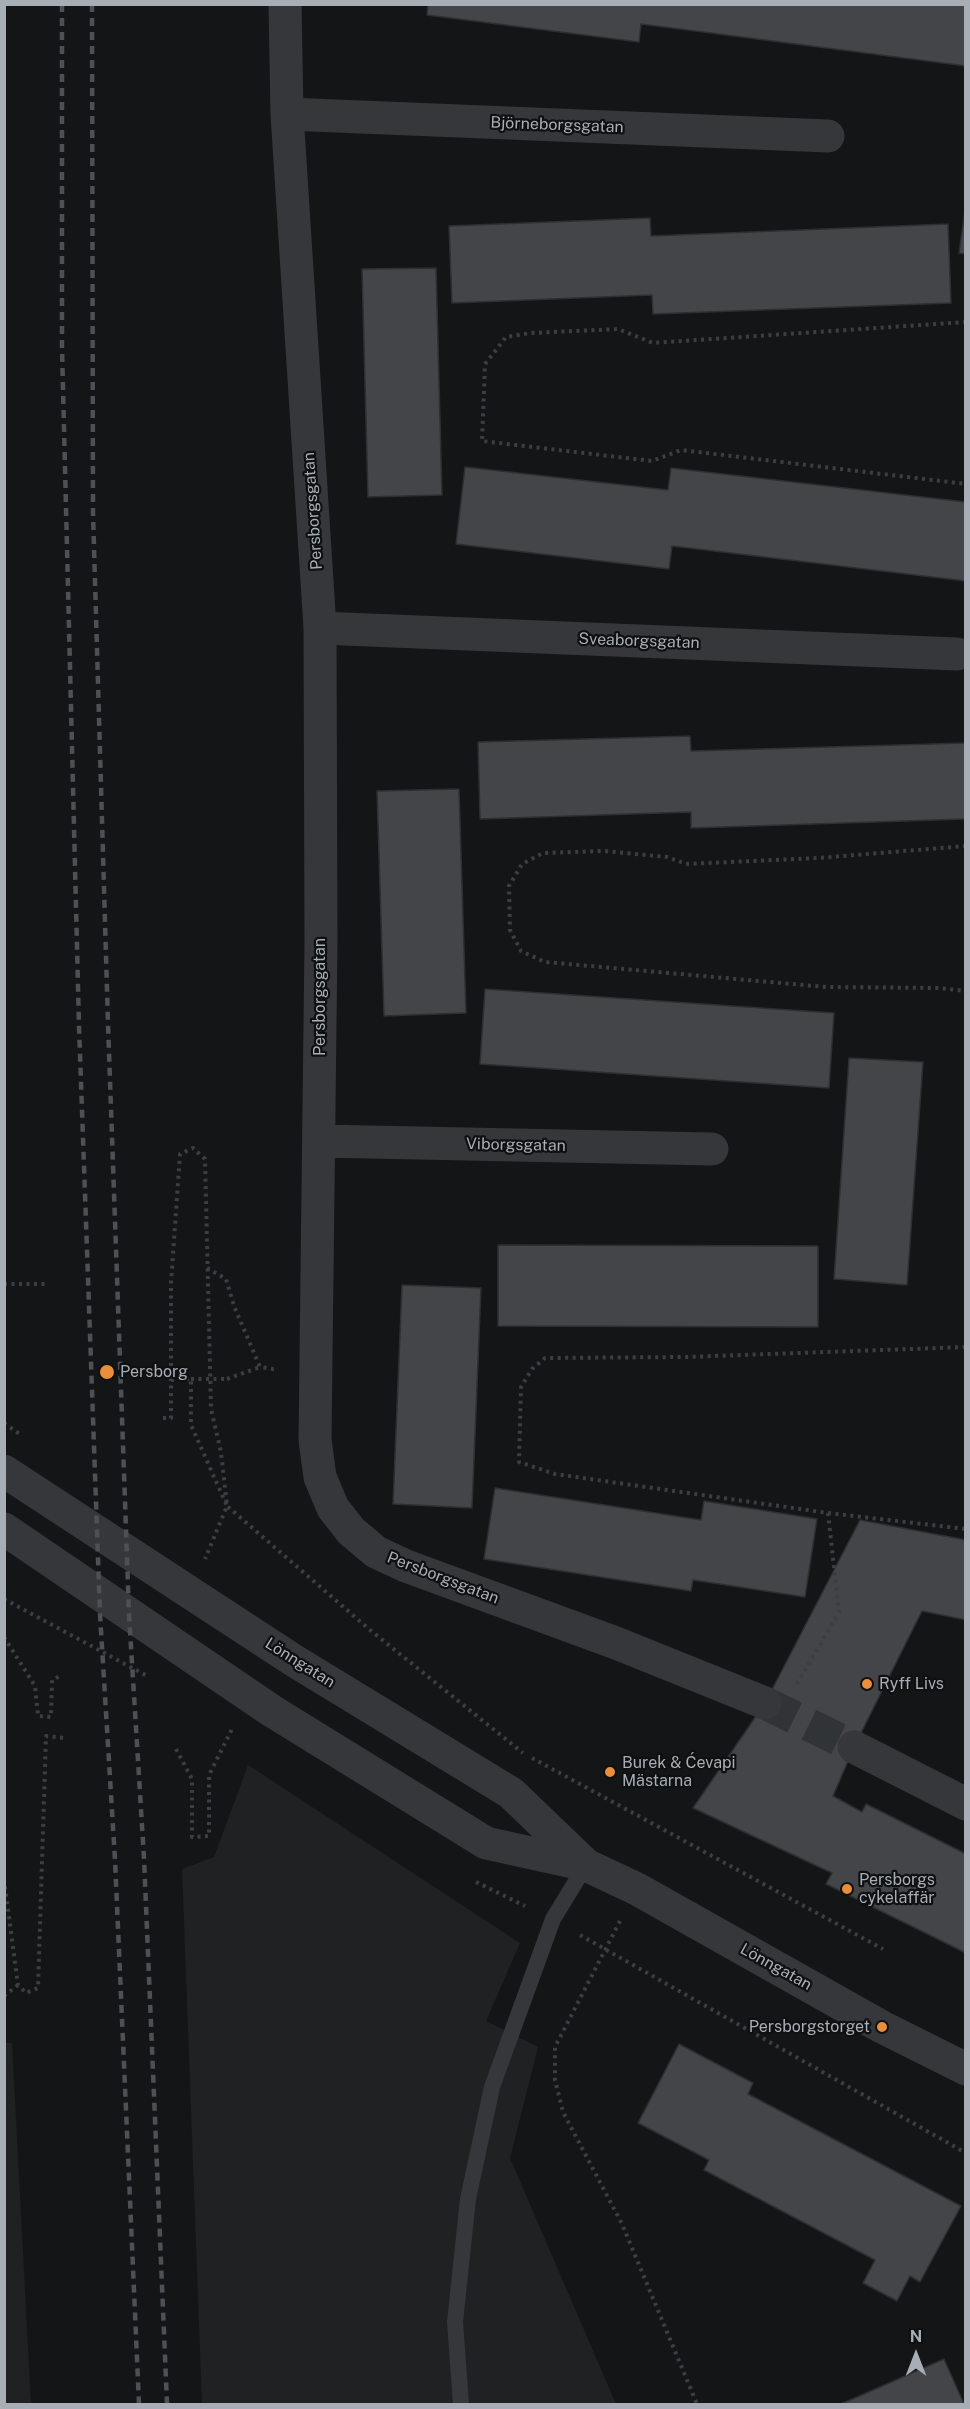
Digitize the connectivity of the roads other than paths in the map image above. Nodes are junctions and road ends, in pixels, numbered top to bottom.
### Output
1 (285, 4) edge
2 (287, 114) junction
3 (828, 136) dead end
4 (320, 628) junction
5 (957, 654) dead end
6 (320, 1141) junction
7 (712, 1149) dead end
8 (4, 1471) edge
9 (4, 1529) edge
10 (779, 1697) tunnel mouth
11 (854, 1747) tunnel mouth
12 (966, 1804) edge
13 (586, 1865) junction
14 (966, 2069) edge
15 (461, 2404) edge

1 - 2 street, Persborgsgatan
2 - 3 street, Björneborgsgatan
2 - 4 street, Persborgsgatan
4 - 5 street, Sveaborgsgatan
4 - 6 street, Persborgsgatan
6 - 7 street, Viborgsgatan
6 - 10 street, Persborgsgatan
8 - 13 street, Lönngatan
9 - 13 street, Lönngatan
11 - 12 street
13 - 14 street, Lönngatan
13 - 15 lane

